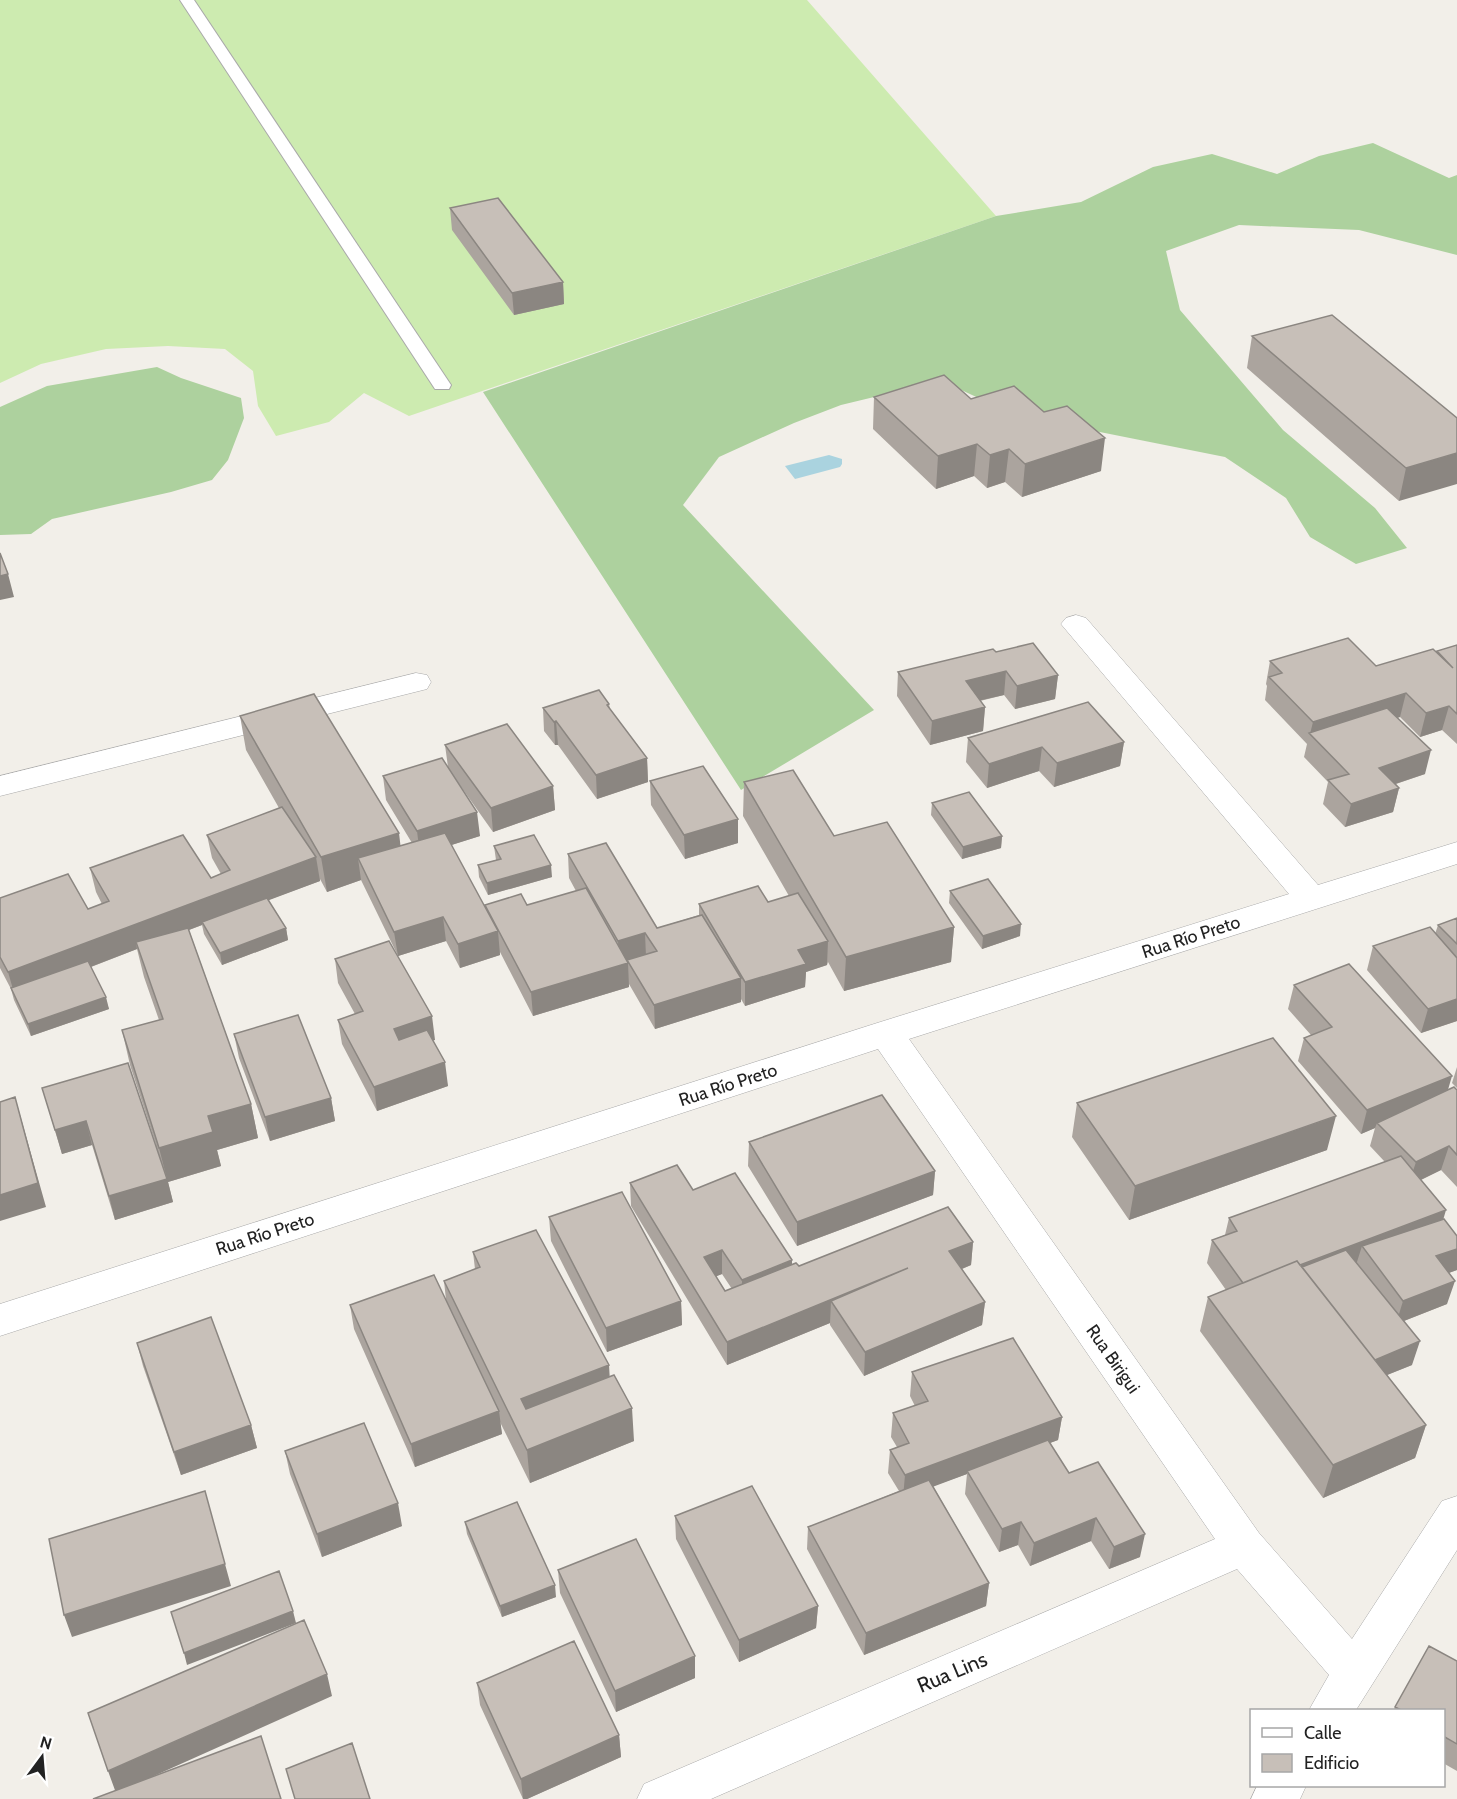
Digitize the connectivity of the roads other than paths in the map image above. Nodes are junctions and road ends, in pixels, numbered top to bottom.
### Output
1 (187, 0) edge
2 (442, 385) dead end
3 (1076, 624) dead end
4 (416, 682) dead end
5 (0, 786) edge
6 (1457, 853) edge
7 (1311, 899) junction
8 (886, 1034) junction
9 (0, 1320) edge
10 (1457, 1514) edge
11 (1244, 1546) junction
12 (1355, 1674) junction
13 (1333, 1709) edge
14 (660, 1799) edge

1 - 2 lane
3 - 7 street
4 - 5 street
6 - 7 street, Rua Río Preto
7 - 8 street, Rua Río Preto
8 - 9 street, Rua Río Preto
8 - 11 street, Rua Birigui
10 - 12 street
11 - 12 street, Rua Birigui
11 - 14 street, Rua Lins
12 - 13 street

